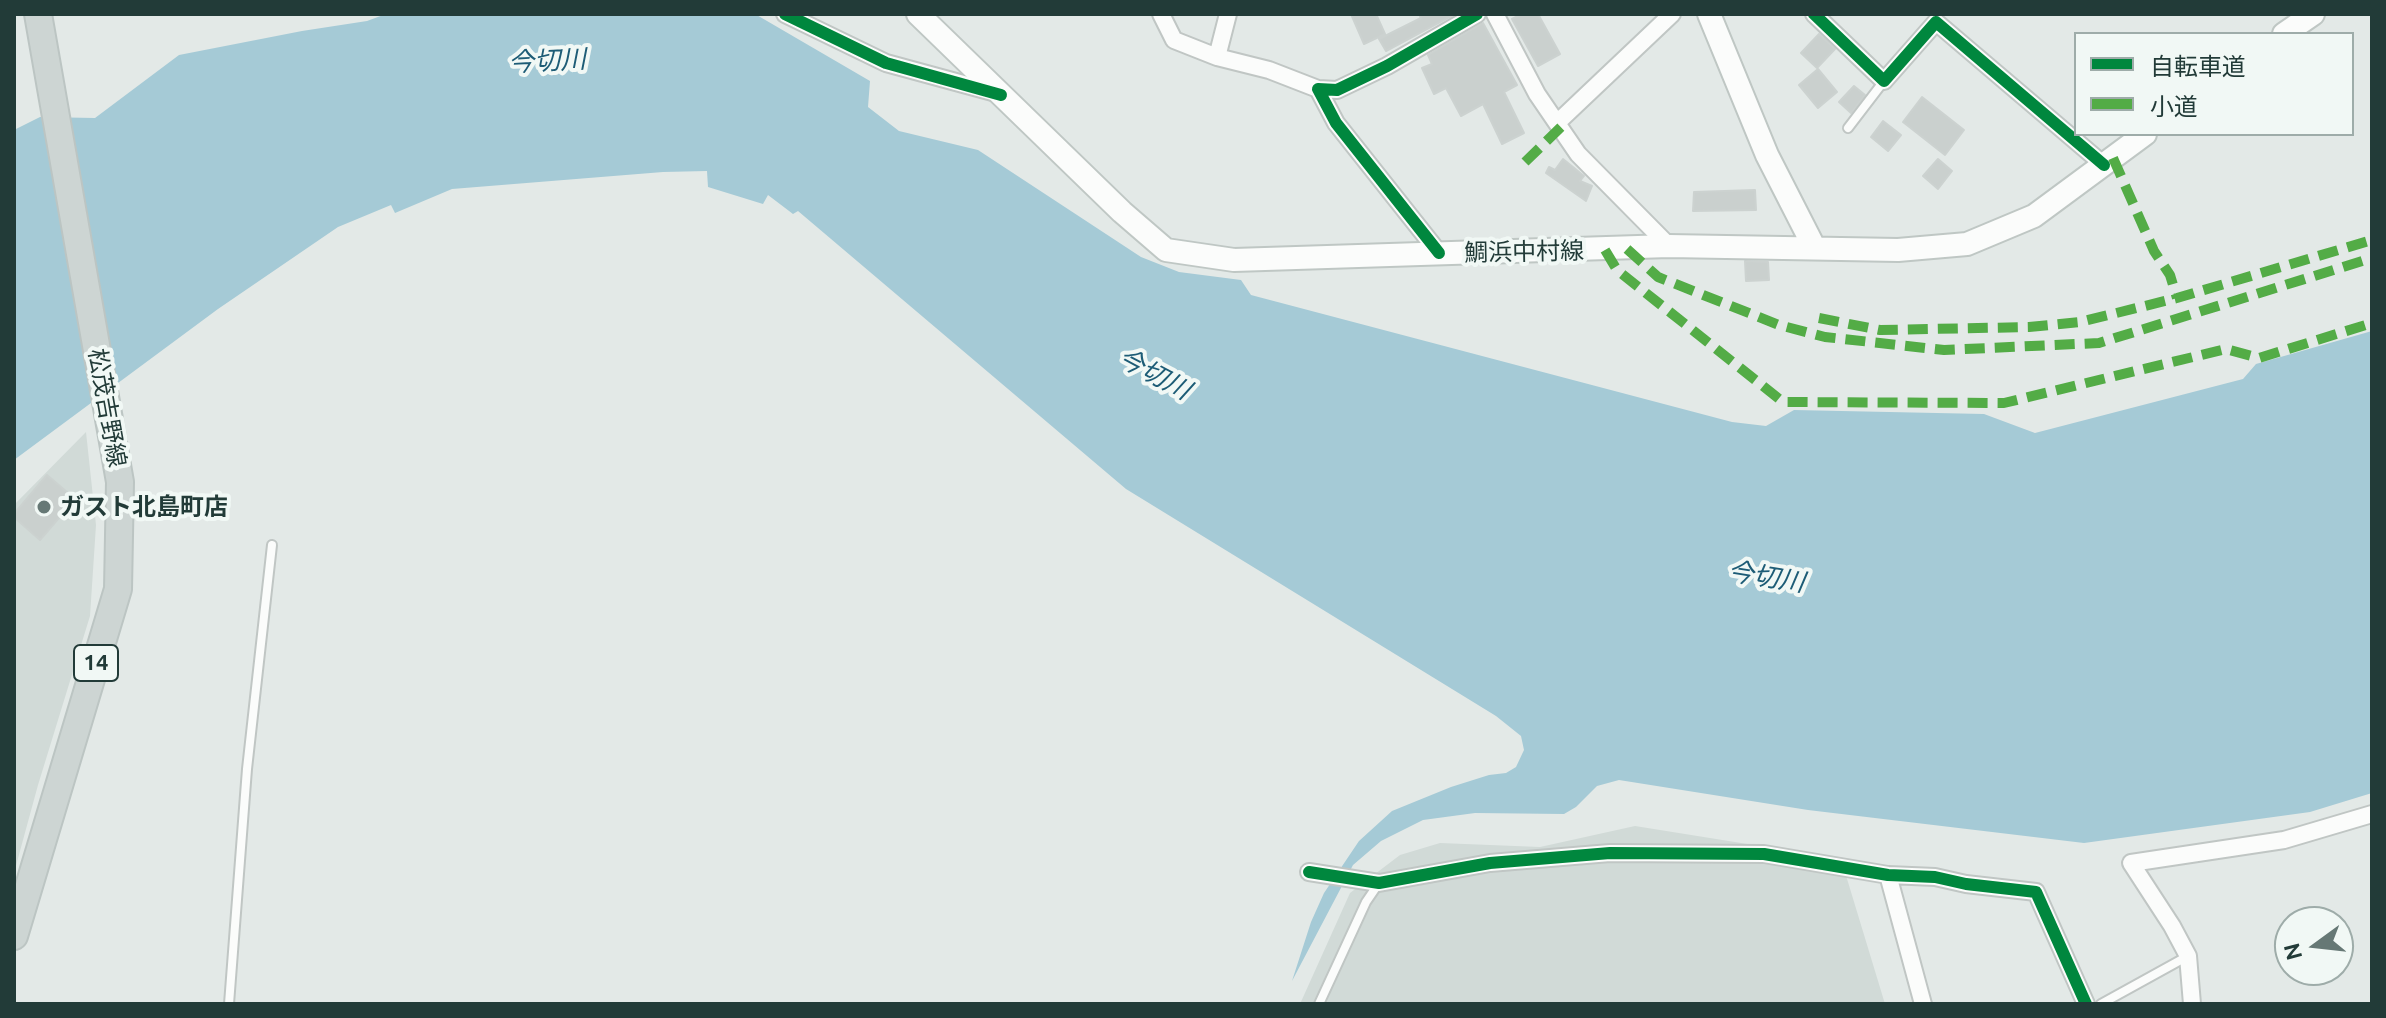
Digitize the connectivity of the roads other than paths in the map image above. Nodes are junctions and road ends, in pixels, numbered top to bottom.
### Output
1 (38, 14) edge
2 (785, 14) edge
3 (918, 14) edge
4 (1161, 14) edge
5 (1228, 14) edge
6 (1477, 14) edge
7 (1495, 14) edge
8 (1672, 14) edge
9 (1709, 14) edge
10 (1814, 14) edge
11 (2311, 15) edge
12 (2287, 32) edge
13 (1217, 57) junction
14 (1884, 81) junction
15 (1318, 89) junction
16 (1001, 95) junction
17 (1558, 122) junction
18 (1848, 128) dead end
19 (2142, 136) edge
20 (2104, 165) junction
21 (1669, 246) junction
22 (1814, 247) junction
23 (1439, 253) junction
24 (272, 545) dead end
25 (2372, 814) edge
26 (1309, 872) dead end
27 (1888, 875) junction
28 (1379, 883) junction
29 (14, 936) edge
30 (2188, 956) junction
31 (229, 1004) edge
32 (1319, 1004) edge
33 (1923, 1004) edge
34 (2086, 1004) edge
35 (2101, 1004) edge
36 (2192, 1004) edge

1 - 29 main road, 松茂吉野線 / 14
2 - 16 street
3 - 16 main road, 鯛浜中村線
4 - 13 street
5 - 13 street
6 - 15 street
7 - 17 street
8 - 17 street
9 - 22 main road
10 - 14 street
11 - 12 main road
13 - 15 street
14 - 18 lane
14 - 20 street
15 - 23 street
16 - 23 main road, 鯛浜中村線
17 - 21 street
19 - 20 main road, 鯛浜中村線
20 - 22 main road, 鯛浜中村線
21 - 22 main road, 鯛浜中村線
21 - 23 main road, 鯛浜中村線
24 - 31 lane
25 - 30 street
26 - 28 street
27 - 28 street
27 - 33 street
27 - 34 street
28 - 32 lane
30 - 35 lane
30 - 36 street

